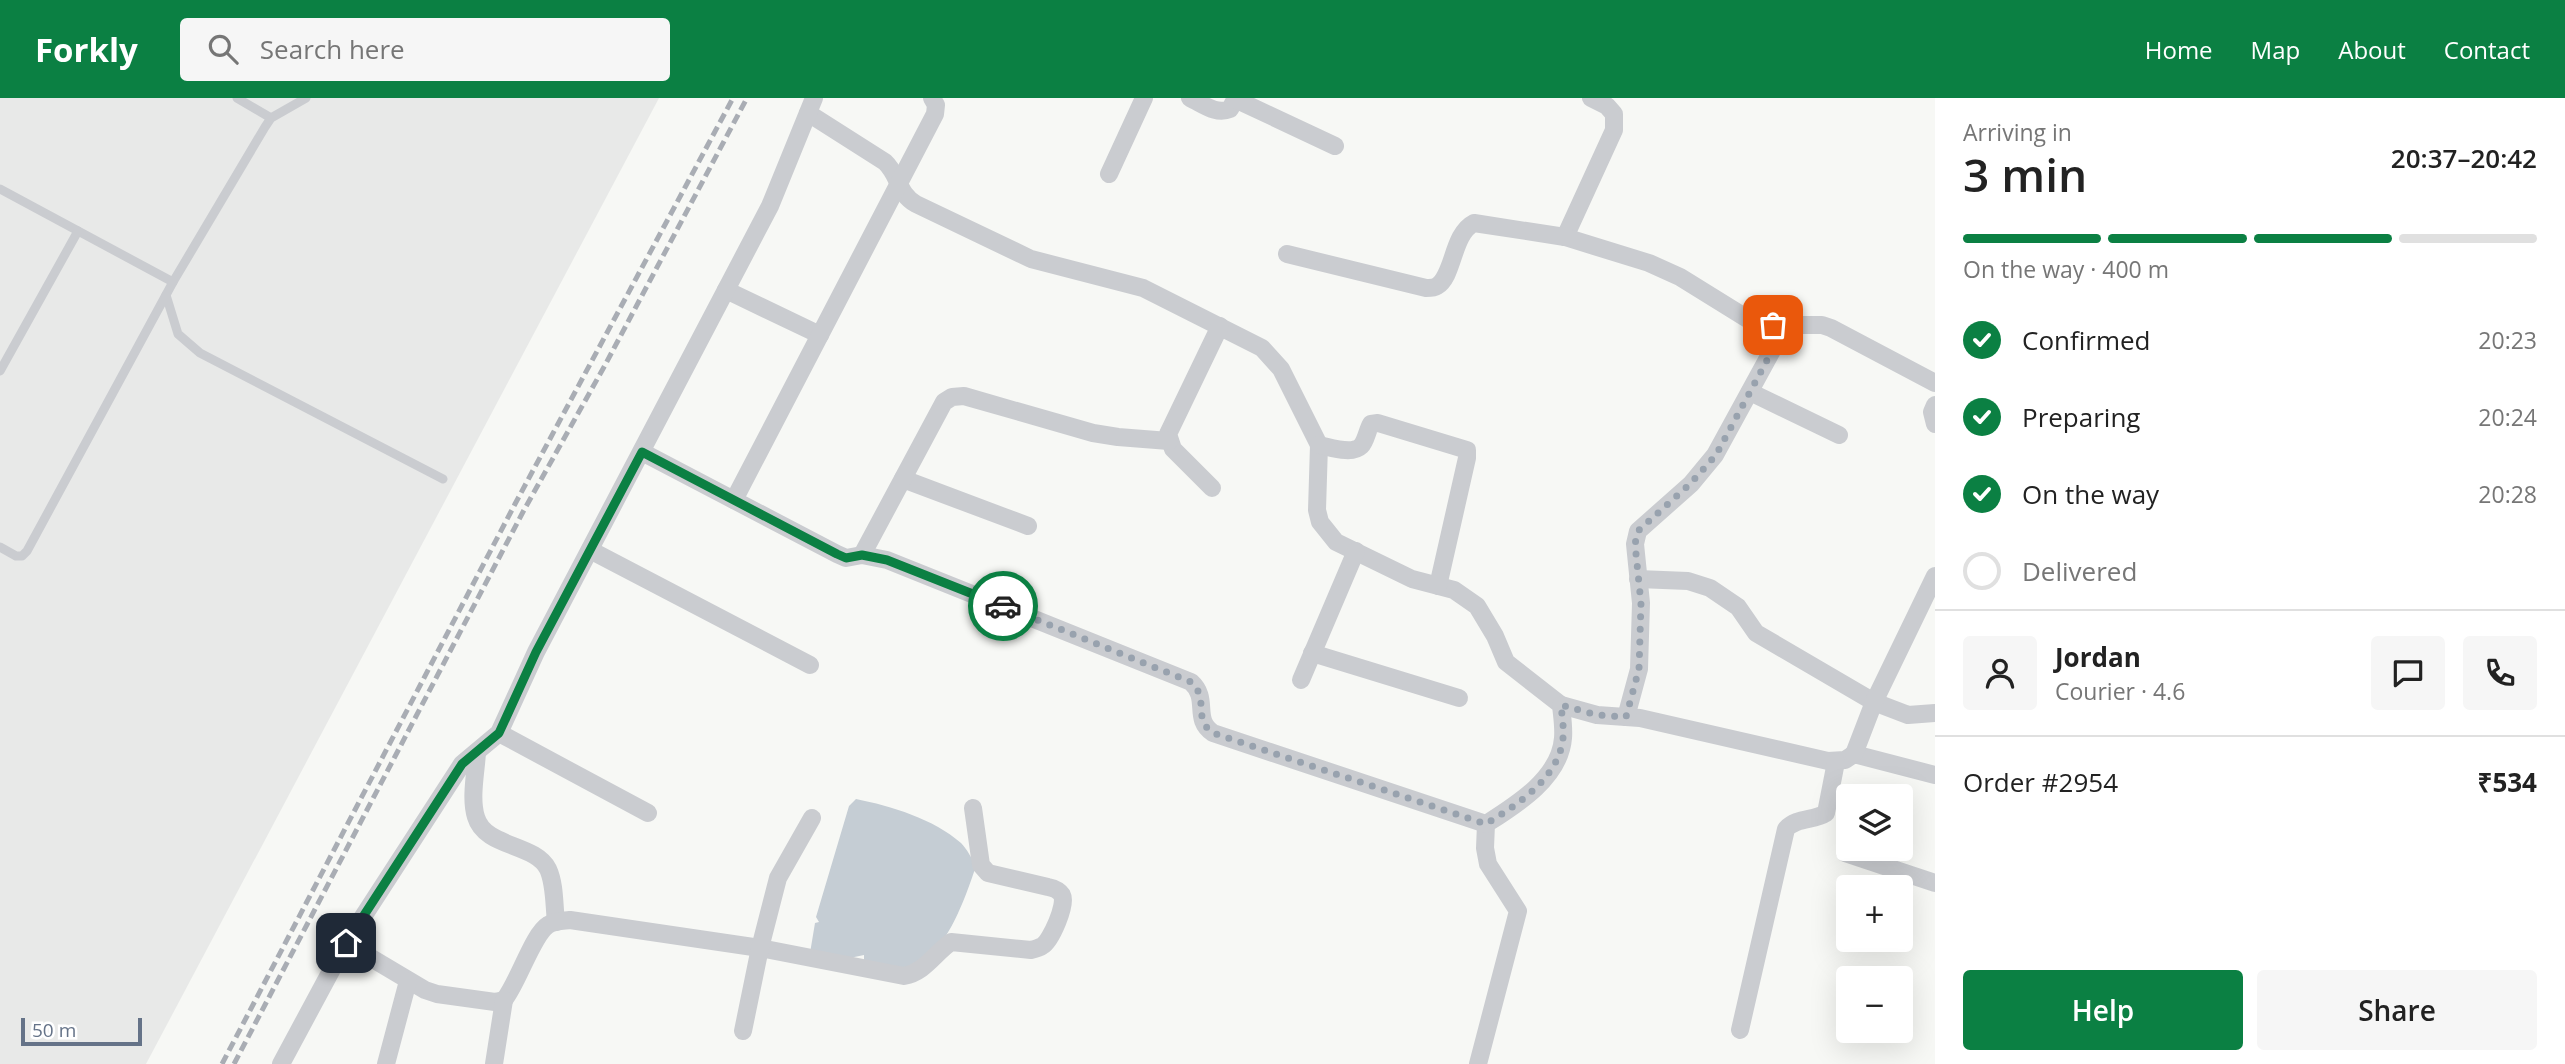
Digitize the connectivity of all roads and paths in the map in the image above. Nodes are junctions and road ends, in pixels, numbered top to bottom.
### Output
1 (237, 98) edge
2 (306, 98) edge
3 (932, 98) edge
4 (1144, 98) edge
5 (1190, 98) edge
6 (1591, 98) edge
7 (1236, 99) edge
8 (811, 106) edge
9 (271, 118) junction
10 (1335, 146) dead end
11 (1109, 174) dead end
12 (898, 185) junction
13 (0, 188) edge
14 (78, 231) junction
15 (1565, 237) junction
16 (1287, 254) dead end
17 (173, 282) junction
18 (726, 290) junction
19 (166, 295) junction
20 (1786, 325) junction
21 (1220, 326) junction
22 (820, 334) junction
23 (0, 371) edge
24 (1935, 383) edge
25 (1750, 392) junction
26 (1935, 405) edge
27 (1935, 424) edge
28 (1839, 435) dead end
29 (1169, 441) junction
30 (1319, 445) junction
31 (642, 452) junction
32 (443, 479) dead end
33 (902, 479) junction
34 (1212, 488) dead end
35 (734, 500) junction
36 (1028, 526) dead end
37 (0, 547) edge
38 (590, 550) junction
39 (1356, 551) junction
40 (862, 555) junction
41 (1935, 576) edge
42 (1638, 579) junction
43 (1438, 586) junction
44 (1312, 653) junction
45 (810, 665) dead end
46 (1300, 680) dead end
47 (1459, 698) dead end
48 (1874, 702) junction
49 (1561, 705) junction
50 (1935, 713) edge
51 (1626, 717) junction
52 (499, 733) junction
53 (477, 752) junction
54 (1854, 754) junction
55 (1836, 762) junction
56 (1935, 775) edge
57 (973, 808) dead end
58 (648, 813) dead end
59 (812, 818) dead end
60 (1486, 824) junction
61 (1869, 861) edge
62 (1935, 883) edge
63 (556, 922) junction
64 (346, 943) junction
65 (760, 948) junction
66 (408, 981) junction
67 (504, 1000) junction
68 (1740, 1030) dead end
69 (743, 1031) dead end
70 (281, 1064) edge
71 (386, 1064) edge
72 (494, 1064) edge
73 (1478, 1064) edge

1 - 9 lane
2 - 9 lane
3 - 12 street
4 - 11 street
5 - 7 street
6 - 15 street
7 - 10 street
8 - 12 street
8 - 18 street
9 - 17 lane
12 - 21 street
12 - 22 street
13 - 14 lane
14 - 17 lane
14 - 23 lane
15 - 16 street
15 - 20 street
17 - 19 lane
18 - 22 street
18 - 31 street
19 - 32 lane
19 - 37 lane
20 - 24 street
20 - 25 street
21 - 29 street
21 - 30 street
22 - 35 street
25 - 28 street
25 - 42 street
26 - 27 street
29 - 33 street
29 - 34 street
30 - 39 street
30 - 43 street
31 - 35 street
31 - 38 street
33 - 36 street
33 - 40 street
35 - 40 street
38 - 45 street
38 - 52 street
39 - 43 street
39 - 44 street
40 - 60 street
41 - 48 street
42 - 48 street
42 - 51 street
43 - 49 street
44 - 46 street
44 - 47 street
48 - 50 street
48 - 54 street
49 - 51 street
49 - 60 street
51 - 55 street
52 - 53 street
52 - 58 street
53 - 63 street
53 - 64 street
54 - 55 street
54 - 56 street
55 - 68 street
57 - 65 street
59 - 65 street
60 - 73 street
61 - 62 street
63 - 65 street
63 - 67 street
64 - 66 street
64 - 70 street
65 - 69 street
66 - 67 street
66 - 71 street
67 - 72 street

